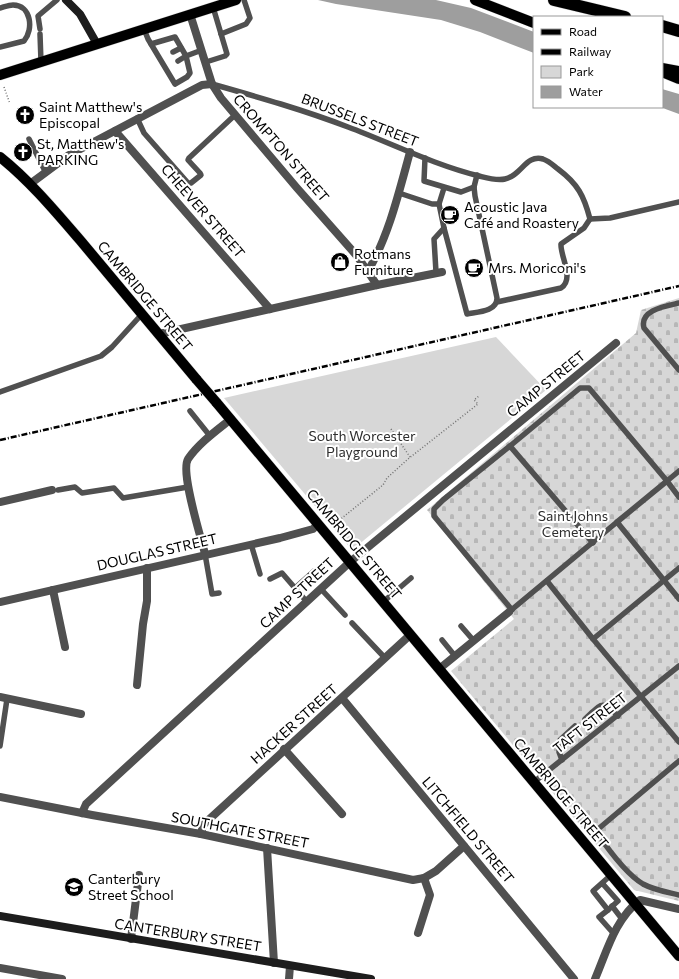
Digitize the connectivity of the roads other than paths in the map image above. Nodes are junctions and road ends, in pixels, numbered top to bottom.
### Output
1 (57, 0) edge
2 (66, 0) edge
3 (236, 0) edge
4 (244, 0) edge
5 (475, 0) edge
6 (487, 0) edge
7 (554, 0) edge
8 (213, 7) junction
9 (0, 8) edge
10 (502, 11) junction
11 (190, 14) junction
12 (621, 16) edge
13 (533, 23) edge
14 (663, 26) edge
15 (144, 29) junction
16 (679, 31) edge
17 (221, 34) junction
18 (97, 44) junction
19 (151, 44) junction
20 (0, 47) edge
21 (181, 48) junction
22 (202, 50) junction
23 (173, 52) dead end
24 (186, 56) junction
25 (178, 61) dead end
26 (41, 62) junction
27 (206, 62) junction
28 (663, 68) edge
29 (663, 71) edge
30 (679, 71) edge
31 (0, 75) edge
32 (679, 78) edge
33 (212, 84) junction
34 (235, 116) junction
35 (137, 118) junction
36 (115, 131) junction
37 (29, 139) dead end
38 (410, 152) junction
39 (0, 157) edge
40 (425, 158) junction
41 (46, 173) junction
42 (477, 175) junction
43 (30, 184) junction
44 (474, 187) junction
45 (444, 188) junction
46 (399, 193) junction
47 (679, 202) edge
48 (439, 204) junction
49 (590, 219) junction
50 (444, 228) junction
51 (368, 271) junction
52 (439, 272) joint
53 (377, 285) junction
54 (497, 302) junction
55 (679, 303) edge
56 (270, 308) junction
57 (142, 314) junction
58 (159, 334) junction
59 (616, 343) dead end
60 (679, 370) edge
61 (0, 392) edge
62 (190, 411) dead end
63 (231, 419) junction
64 (210, 436) junction
65 (510, 446) junction
66 (679, 472) edge
67 (667, 481) junction
68 (188, 487) junction
69 (55, 490) joint
70 (679, 497) edge
71 (0, 502) edge
72 (617, 522) junction
73 (318, 524) junction
74 (593, 543) junction
75 (251, 544) junction
76 (205, 554) junction
77 (350, 562) junction
78 (147, 568) junction
79 (679, 568) edge
80 (314, 571) dead end
81 (260, 574) dead end
82 (270, 578) dead end
83 (411, 578) dead end
84 (547, 581) junction
85 (664, 581) junction
86 (295, 588) junction
87 (321, 589) junction
88 (53, 590) junction
89 (219, 593) dead end
90 (679, 599) edge
91 (0, 602) edge
92 (307, 602) junction
93 (383, 602) junction
94 (510, 611) junction
95 (345, 615) dead end
96 (352, 623) dead end
97 (461, 626) dead end
98 (410, 635) junction
99 (593, 639) junction
100 (442, 640) dead end
101 (474, 641) junction
102 (65, 647) dead end
103 (456, 656) junction
104 (385, 658) junction
105 (679, 666) edge
106 (439, 669) junction
107 (137, 685) dead end
108 (642, 697) junction
109 (3, 698) edge
110 (342, 698) junction
111 (82, 714) dead end
112 (618, 716) junction
113 (585, 718) dead end
114 (575, 726) dead end
115 (679, 742) edge
116 (0, 746) edge
117 (284, 749) junction
118 (562, 760) junction
119 (679, 761) edge
120 (534, 782) junction
121 (0, 797) edge
122 (82, 813) junction
123 (342, 814) dead end
124 (201, 834) junction
125 (464, 846) junction
126 (267, 848) junction
127 (139, 874) dead end
128 (611, 875) junction
129 (424, 878) junction
130 (602, 883) junction
131 (679, 895) edge
132 (635, 904) junction
133 (610, 908) junction
134 (679, 909) edge
135 (0, 916) edge
136 (622, 919) junction
137 (418, 933) dead end
138 (614, 934) junction
139 (130, 939) junction
140 (679, 956) edge
141 (274, 963) junction
142 (290, 966) junction
143 (0, 968) edge
144 (62, 979) edge
145 (288, 979) edge
146 (371, 979) edge
147 (574, 979) edge
148 (595, 979) edge

1 - 26 lane
2 - 18 street
3 - 8 main road
4 - 17 lane
5 - 10 main road
6 - 10 main road
7 - 12 highway
8 - 11 main road
8 - 17 lane
9 - 20 lane
10 - 13 main road
11 - 15 main road
11 - 22 street, CROMPTON STREET
14 - 16 highway
15 - 18 main road
15 - 19 lane
17 - 27 lane
18 - 26 main road
19 - 21 lane
19 - 24 lane
21 - 23 lane
21 - 24 lane
22 - 24 lane
22 - 27 street, CROMPTON STREET
24 - 25 lane
26 - 31 main road
27 - 33 street, CROMPTON STREET
28 - 30 main road
29 - 32 highway
33 - 34 street, CROMPTON STREET
33 - 35 street
33 - 38 lane, BRUSSELS STREET
34 - 35 lane
34 - 51 street, CROMPTON STREET
35 - 36 street
36 - 41 street
36 - 56 street, CHEEVER STREET
37 - 41 lane
38 - 40 lane, BRUSSELS STREET
38 - 46 street
39 - 43 main road, CAMBRIDGE STREET
40 - 42 lane, BRUSSELS STREET
40 - 45 lane
41 - 43 street
42 - 44 lane
42 - 49 lane, BRUSSELS STREET
43 - 57 main road, CAMBRIDGE STREET
44 - 45 lane
44 - 54 lane
45 - 48 lane
46 - 48 lane
46 - 51 street
47 - 49 lane
48 - 50 lane
49 - 54 lane
50 - 52 lane
50 - 54 lane
51 - 53 street, CROMPTON STREET
52 - 53 street
53 - 56 street
55 - 60 lane
56 - 58 street
57 - 58 main road, CAMBRIDGE STREET
57 - 61 lane
58 - 63 main road, CAMBRIDGE STREET, bridge
59 - 77 street, CAMP STREET
62 - 64 lane
63 - 64 street
63 - 73 main road, CAMBRIDGE STREET
64 - 68 street
65 - 67 lane
65 - 74 lane
65 - 94 lane
66 - 67 lane
67 - 70 lane
67 - 72 lane
68 - 69 lane
68 - 76 street
69 - 71 street
72 - 74 lane
72 - 85 lane
73 - 75 street, DOUGLAS STREET
73 - 77 main road, CAMBRIDGE STREET
74 - 84 lane
75 - 76 street, DOUGLAS STREET
75 - 81 lane
76 - 78 street, DOUGLAS STREET
76 - 89 lane
77 - 87 street, CAMP STREET
77 - 93 main road, CAMBRIDGE STREET
78 - 88 street, DOUGLAS STREET
78 - 107 street
79 - 85 lane
80 - 86 lane
82 - 86 lane
83 - 93 lane
84 - 94 lane
84 - 99 lane
85 - 90 lane
85 - 99 lane
86 - 92 lane
87 - 92 street, CAMP STREET
87 - 95 lane
88 - 91 street, DOUGLAS STREET
88 - 102 street
92 - 122 street, CAMP STREET
93 - 98 main road, CAMBRIDGE STREET
94 - 101 street
96 - 104 lane
97 - 101 lane
98 - 104 street, HACKER STREET
98 - 106 main road, CAMBRIDGE STREET
99 - 108 lane
100 - 103 lane
101 - 103 street
103 - 106 street
104 - 110 street, HACKER STREET
105 - 108 lane, TAFT STREET
106 - 120 main road, CAMBRIDGE STREET
108 - 112 lane, TAFT STREET
108 - 115 lane
109 - 111 street
109 - 116 lane
110 - 117 street, HACKER STREET
110 - 125 street, LITCHFIELD STREET
112 - 113 lane
112 - 118 lane, TAFT STREET
114 - 118 lane
117 - 123 street
117 - 124 street, HACKER STREET
118 - 120 lane, TAFT STREET
119 - 131 lane
120 - 128 main road, CAMBRIDGE STREET
121 - 122 street, SOUTHGATE STREET
122 - 124 street, SOUTHGATE STREET
124 - 126 street, SOUTHGATE STREET
125 - 129 street
125 - 147 street, LITCHFIELD STREET
126 - 129 street, SOUTHGATE STREET
126 - 141 street
127 - 139 street
128 - 130 lane
128 - 132 main road, CAMBRIDGE STREET
129 - 137 street
130 - 133 lane
130 - 133 lane
132 - 134 street
132 - 136 street
132 - 140 main road, CAMBRIDGE STREET
133 - 136 lane
133 - 138 lane
135 - 139 street, CANTERBURY STREET
136 - 138 street
138 - 148 street
139 - 141 street, CANTERBURY STREET
141 - 142 street, CANTERBURY STREET
142 - 145 street
142 - 146 street, CANTERBURY STREET
143 - 144 street

